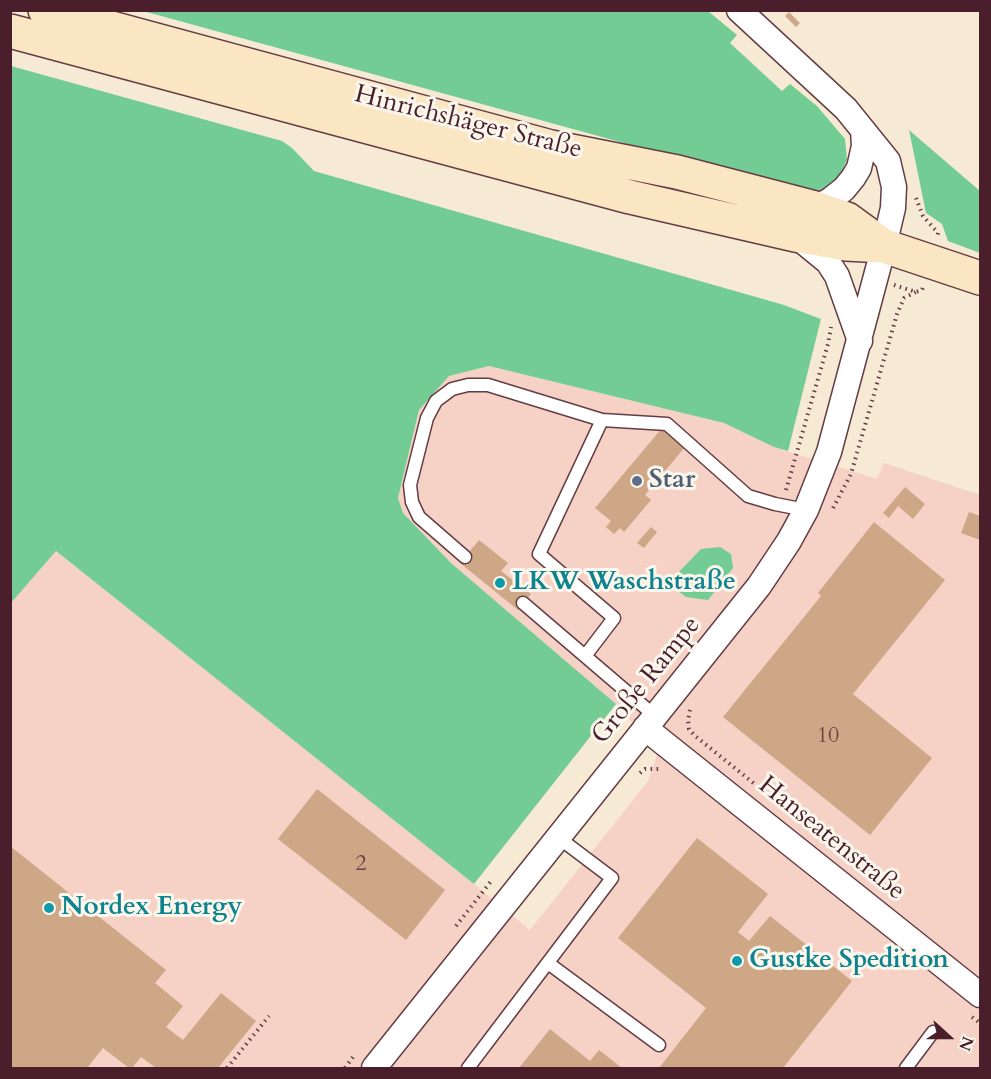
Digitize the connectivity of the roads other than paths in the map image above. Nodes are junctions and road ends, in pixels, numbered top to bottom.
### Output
1 (45, 10) edge
2 (739, 10) edge
3 (10, 31) edge
4 (863, 130) junction
5 (815, 208) junction
6 (795, 235) junction
7 (884, 246) junction
8 (981, 278) edge
9 (860, 341) junction
10 (602, 420) junction
11 (806, 510) junction
12 (465, 557) dead end
13 (524, 603) dead end
14 (585, 656) junction
15 (650, 722) junction
16 (559, 837) junction
17 (548, 963) junction
18 (981, 995) edge
19 (933, 1032) dead end
20 (659, 1045) dead end
21 (374, 1068) edge
22 (468, 1068) edge
23 (906, 1068) edge

1 - 5 main road, Hinrichshäger Straße
2 - 4 street, Große Rampe
3 - 6 main road, Hinrichshäger Straße
4 - 5 street
4 - 7 street, Große Rampe
5 - 7 main road, Hinrichshäger Straße
6 - 7 main road, Hinrichshäger Straße
6 - 9 street, Hinrichshäger Straße
7 - 8 main road, Hinrichshäger Straße
7 - 9 street, Große Rampe
9 - 11 street, Große Rampe
10 - 11 lane
10 - 12 lane
10 - 14 lane
11 - 15 street, Große Rampe
13 - 14 lane
14 - 15 lane
15 - 16 street, Große Rampe
15 - 18 street, Hanseatenstraße
16 - 17 lane
16 - 21 street, Große Rampe
17 - 20 lane
17 - 22 lane
19 - 23 lane

